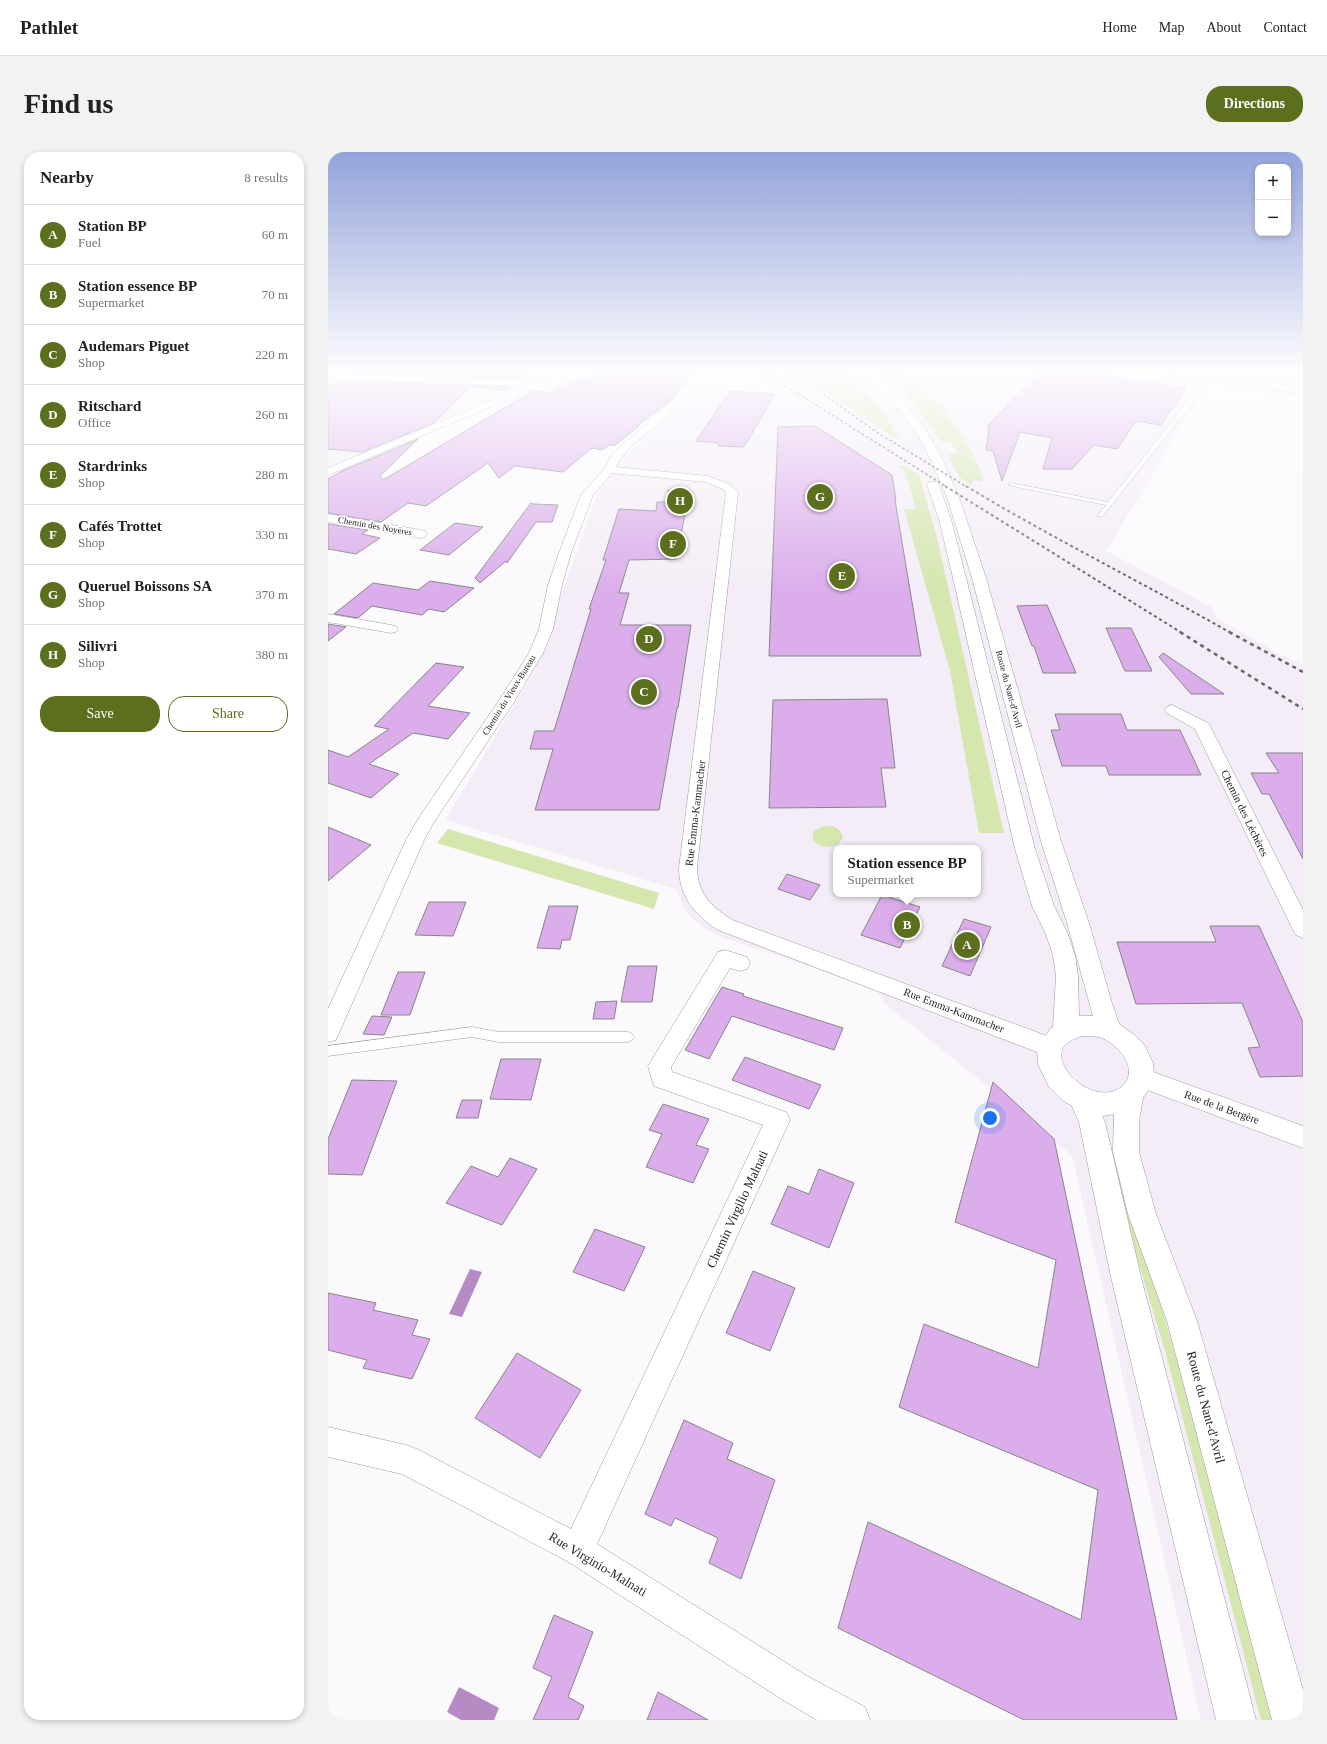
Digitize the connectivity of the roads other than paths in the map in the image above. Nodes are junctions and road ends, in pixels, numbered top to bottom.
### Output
1 (398, 443) edge
2 (630, 443) edge
3 (928, 443) edge
4 (1157, 443) edge
5 (609, 470) junction
6 (328, 472) edge
7 (928, 473) dead end
8 (1011, 485) dead end
9 (1108, 504) junction
10 (1100, 516) dead end
11 (328, 518) edge
12 (422, 534) dead end
13 (328, 618) edge
14 (391, 629) dead end
15 (1172, 710) dead end
16 (1303, 930) edge
17 (740, 963) dead end
18 (1109, 1030) junction
19 (328, 1033) edge
20 (628, 1037) dead end
21 (1057, 1039) junction
22 (328, 1051) edge
23 (1136, 1087) junction
24 (1082, 1100) junction
25 (1303, 1137) edge
26 (328, 1442) edge
27 (578, 1550) junction
28 (852, 1720) edge
29 (1236, 1720) edge
30 (1292, 1720) edge

1 - 6 street
2 - 5 street, Chemin du Vieux-Bureau
3 - 18 main road, Route du Nant-d'Avril
4 - 9 lane
5 - 19 street, Chemin du Vieux-Bureau
5 - 21 street, Rue Emma-Kammacher
7 - 21 main road, Route du Nant-d'Avril
8 - 9 lane
9 - 10 lane
11 - 12 street, Chemin des Noyères
13 - 14 street
15 - 16 street, Chemin des Léchères
17 - 27 street, Chemin Virgilio Malnati
18 - 21 main road
18 - 23 main road
20 - 22 lane
21 - 24 main road
23 - 24 main road
23 - 25 street, Rue de la Bergère
23 - 30 main road, Route du Nant-d'Avril
24 - 29 main road
26 - 27 street, Rue Virginio-Malnati
27 - 28 street, Rue Virginio-Malnati

